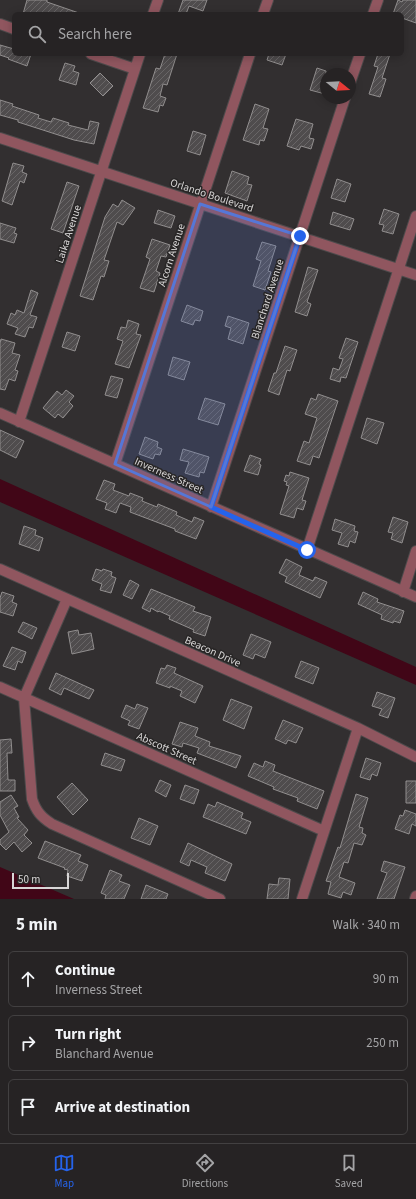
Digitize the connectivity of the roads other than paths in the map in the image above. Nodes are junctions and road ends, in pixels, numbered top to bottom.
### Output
1 (158, 0) edge
2 (268, 0) edge
3 (378, 0) edge
4 (154, 12) edge
5 (264, 12) edge
6 (374, 12) edge
7 (0, 24) edge
8 (12, 27) edge
9 (97, 56) edge
10 (139, 56) edge
11 (249, 56) edge
12 (359, 56) edge
13 (135, 68) junction
14 (355, 68) edge
15 (343, 104) edge
16 (1, 141) edge
17 (101, 171) junction
18 (200, 204) junction
19 (416, 216) edge
20 (300, 236) junction
21 (398, 269) junction
22 (416, 275) edge
23 (0, 413) edge
24 (20, 422) junction
25 (115, 464) junction
26 (211, 507) junction
27 (307, 550) junction
28 (416, 551) edge
29 (0, 569) edge
30 (403, 592) junction
31 (416, 597) edge
32 (67, 599) junction
33 (0, 687) edge
34 (24, 698) junction
35 (358, 728) junction
36 (416, 757) edge
37 (324, 831) junction
38 (416, 896) edge
39 (220, 899) edge
40 (302, 899) edge
41 (415, 899) edge

1 - 4 street
2 - 5 street
3 - 6 street
7 - 8 street
9 - 13 street
10 - 13 street, Laika Avenue
11 - 18 street, Alcorn Avenue
12 - 14 street
13 - 17 street, Laika Avenue
15 - 20 street, Blanchard Avenue
16 - 17 street, Orlando Boulevard
17 - 18 street, Orlando Boulevard
17 - 24 street, Laika Avenue
18 - 20 street, Orlando Boulevard
18 - 25 street, Alcorn Avenue
19 - 21 street
20 - 21 street, Orlando Boulevard
20 - 26 street, Blanchard Avenue
21 - 22 street, Orlando Boulevard
21 - 27 street
23 - 24 street, Inverness Street
24 - 25 street, Inverness Street
25 - 26 street, Inverness Street
26 - 27 street, Inverness Street
27 - 30 street, Inverness Street
28 - 30 street
29 - 32 street, Beacon Drive
30 - 31 street, Inverness Street
32 - 34 street
32 - 35 street, Beacon Drive
33 - 34 street, Abscott Street
34 - 37 street, Abscott Street
34 - 39 street
35 - 36 street, Beacon Drive
35 - 37 street
37 - 40 street
38 - 41 street

